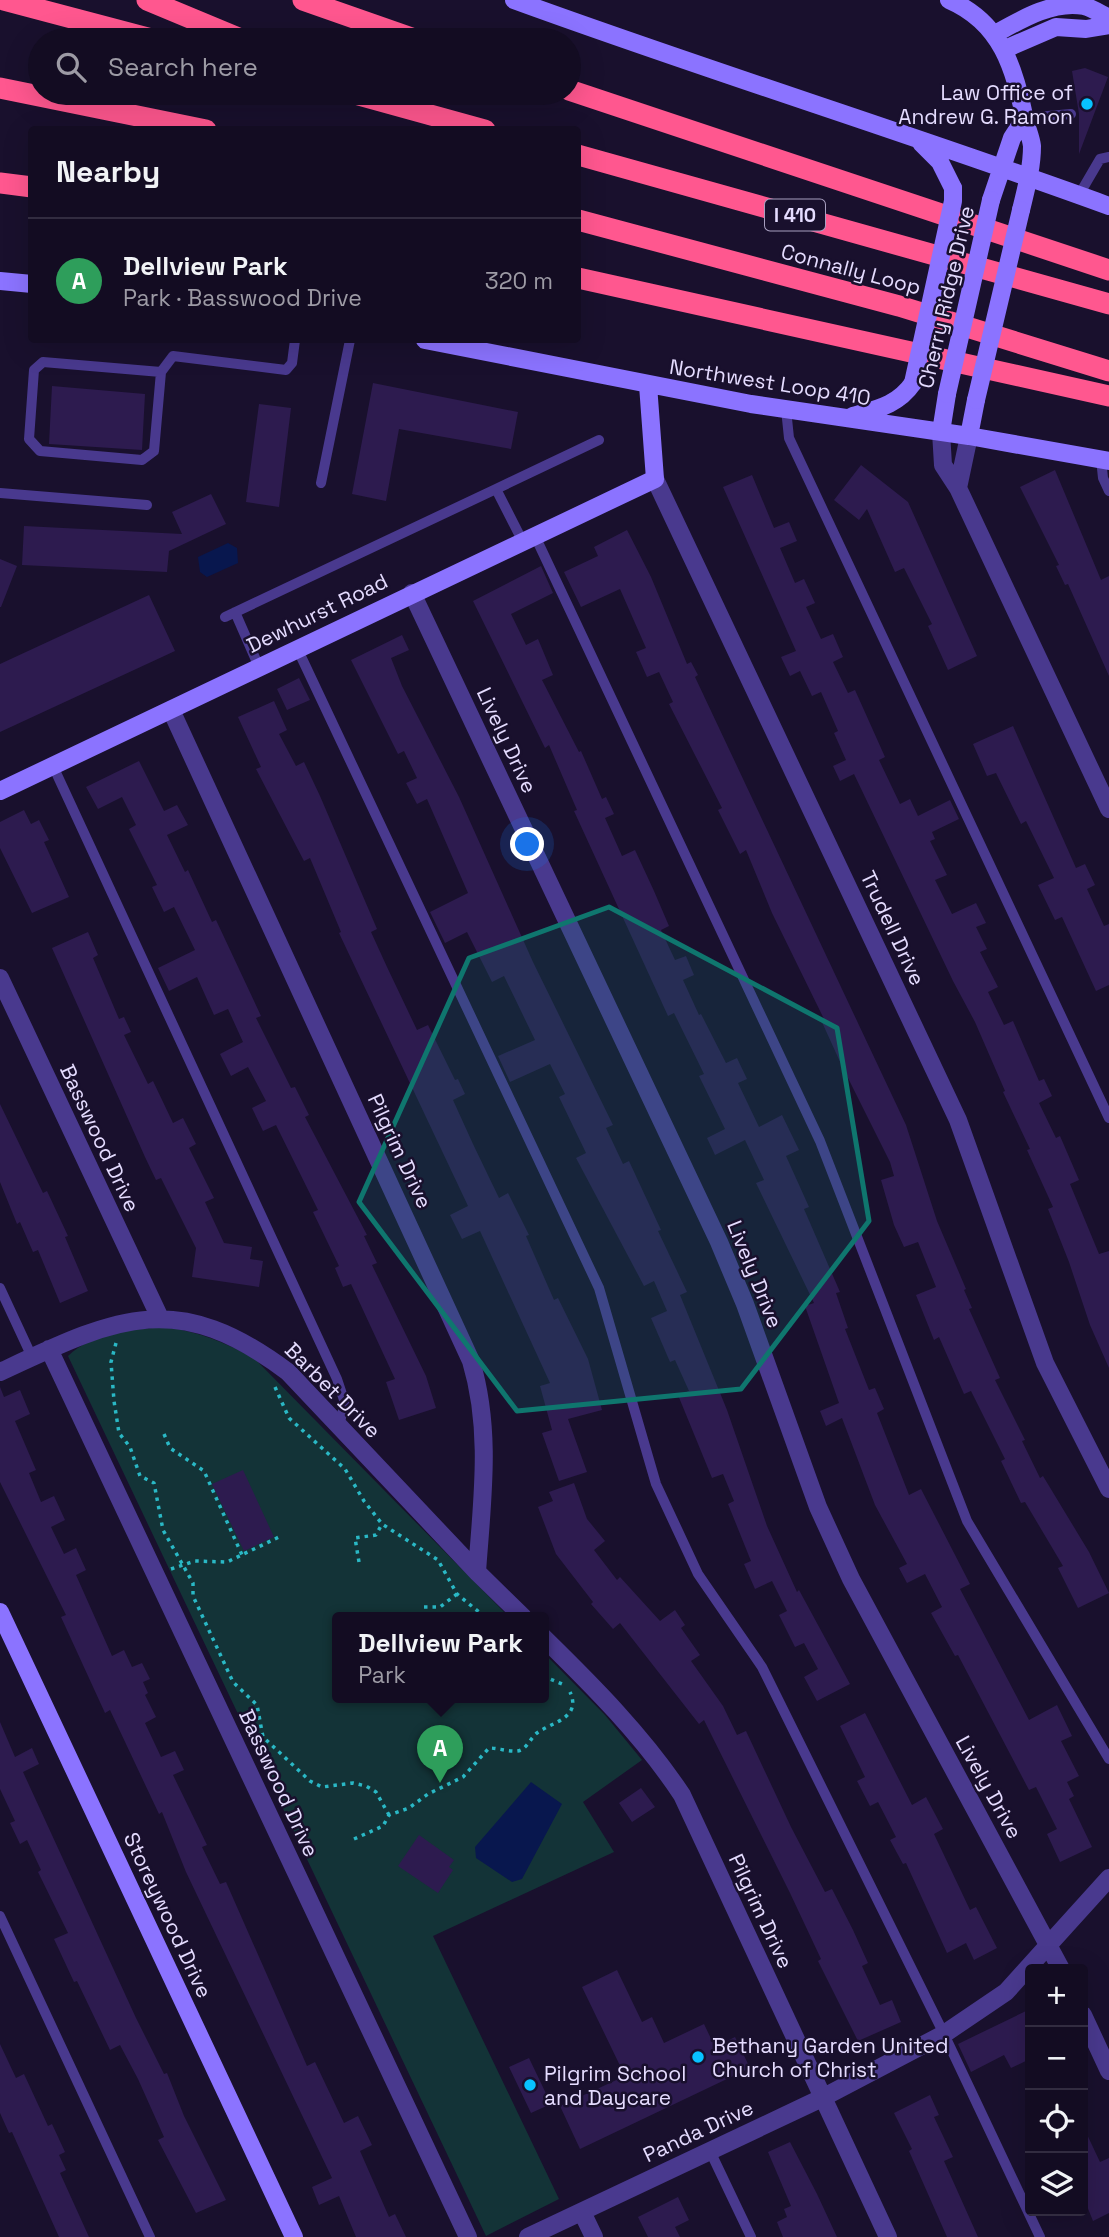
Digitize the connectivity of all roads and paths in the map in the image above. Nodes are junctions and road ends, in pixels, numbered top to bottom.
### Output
1 (4, 0) edge
2 (147, 0) edge
3 (303, 0) edge
4 (514, 0) edge
5 (949, 0) edge
6 (1084, 3) edge
7 (546, 6) edge
8 (1109, 18) edge
9 (1109, 25) edge
10 (110, 28) edge
11 (214, 28) edge
12 (383, 28) edge
13 (995, 34) junction
14 (1005, 49) junction
15 (0, 88) edge
16 (28, 94) edge
17 (581, 94) edge
18 (83, 105) edge
19 (395, 105) edge
20 (399, 106) joint
21 (1071, 114) dead end
22 (1025, 118) junction
23 (186, 126) edge
24 (471, 126) edge
25 (920, 141) junction
26 (581, 156) edge
27 (1109, 157) edge
28 (1001, 167) junction
29 (1029, 176) junction
30 (0, 183) edge
31 (28, 186) edge
32 (1079, 195) junction
33 (1109, 206) edge
34 (581, 221) edge
35 (1109, 270) edge
36 (581, 279) edge
37 (0, 281) edge
38 (28, 284) edge
39 (1109, 304) edge
40 (295, 343) edge
41 (349, 343) edge
42 (440, 343) edge
43 (1109, 371) edge
44 (161, 372) junction
45 (649, 385) junction
46 (1109, 396) edge
47 (786, 409) junction
48 (846, 418) junction
49 (941, 432) junction
50 (969, 436) junction
51 (599, 439) dead end
52 (1105, 460) edge
53 (655, 480) junction
54 (321, 483) dead end
55 (958, 488) junction
56 (496, 489) junction
57 (1109, 491) edge
58 (0, 493) edge
59 (147, 505) dead end
60 (529, 539) junction
61 (412, 593) junction
62 (297, 648) junction
63 (259, 667) junction
64 (171, 709) junction
65 (53, 766) junction
66 (0, 791) edge
67 (1109, 809) edge
68 (0, 978) edge
69 (1109, 1118) edge
70 (0, 1289) edge
71 (160, 1318) junction
72 (118, 1338) dead end
73 (49, 1349) junction
74 (32, 1357) junction
75 (0, 1372) edge
76 (272, 1379) dead end
77 (339, 1425) junction
78 (163, 1434) dead end
79 (1109, 1489) edge
80 (382, 1524) junction
81 (279, 1537) dead end
82 (242, 1555) junction
83 (359, 1562) dead end
84 (182, 1563) junction
85 (477, 1572) junction
86 (156, 1575) junction
87 (457, 1594) junction
88 (425, 1607) dead end
89 (0, 1612) edge
90 (479, 1612) edge
91 (518, 1612) edge
92 (549, 1643) edge
93 (549, 1678) edge
94 (1109, 1759) edge
95 (389, 1815) junction
96 (354, 1839) dead end
97 (1109, 1878) edge
98 (0, 1916) edge
99 (1049, 1946) junction
100 (1058, 1964) edge
101 (1088, 2026) edge
102 (944, 2034) junction
103 (1109, 2071) edge
104 (822, 2098) junction
105 (710, 2151) junction
106 (582, 2212) junction
107 (150, 2237) edge
108 (294, 2237) edge
109 (468, 2237) edge
110 (528, 2237) edge
111 (594, 2237) edge
112 (751, 2237) edge
113 (888, 2237) edge
114 (1040, 2237) edge

1 - 10 highway
2 - 11 highway
3 - 12 highway
4 - 7 street
5 - 13 street
6 - 8 street
6 - 13 street
7 - 25 street
9 - 14 street
13 - 14 street
14 - 22 street
15 - 16 highway
17 - 35 highway
18 - 23 highway
19 - 20 highway
20 - 24 highway
21 - 22 lane
22 - 28 street, Cherry Ridge Drive
22 - 29 street
25 - 28 street
25 - 48 street, bridge
26 - 39 highway, Connally Loop / I 410
27 - 32 lane
28 - 29 street
28 - 49 street, Cherry Ridge Drive, bridge
29 - 32 street
29 - 50 street, bridge
30 - 31 highway
32 - 33 street
34 - 43 highway, Connally Loop
36 - 46 highway
37 - 38 street
40 - 44 lane
41 - 54 lane
42 - 45 street, Northwest Loop 410
44 - 44 lane
45 - 47 street, Northwest Loop 410
45 - 53 street, Trudell Drive
47 - 48 street, Northwest Loop 410
47 - 69 lane
48 - 49 street, Northwest Loop 410
49 - 50 street, Northwest Loop 410
49 - 55 street, Cherry Ridge Drive
50 - 52 street, Northwest Loop 410
50 - 55 street
51 - 56 lane
52 - 57 lane
53 - 60 street, Dewhurst Road
53 - 79 street, Trudell Drive
55 - 67 street, Cherry Ridge Drive
56 - 60 lane
56 - 63 lane
58 - 59 lane
60 - 61 street, Dewhurst Road
60 - 94 lane
61 - 62 street, Dewhurst Road
61 - 99 street, Lively Drive
62 - 63 street, Dewhurst Road
62 - 102 lane
63 - 64 street, Dewhurst Road
64 - 65 street, Dewhurst Road
64 - 85 street, Pilgrim Drive
65 - 66 street, Dewhurst Road
65 - 77 lane
68 - 71 street, Basswood Drive
70 - 74 lane
71 - 73 street, Barbet Drive
71 - 77 street, Barbet Drive
72 - 84 path
73 - 74 street, Barbet Drive
73 - 86 street, Basswood Drive
74 - 75 street, Barbet Drive
76 - 80 path
77 - 85 street, Barbet Drive
78 - 82 path
80 - 83 path
80 - 87 path
81 - 82 path
82 - 84 path
84 - 86 path
84 - 95 path
85 - 91 street
86 - 109 street, Basswood Drive
87 - 88 path
87 - 90 path
89 - 108 street, Storeywood Drive
92 - 104 street, Pilgrim Drive
93 - 95 path
95 - 96 path
97 - 99 street, Panda Drive
98 - 107 lane
99 - 100 street, Lively Drive
99 - 102 street, Panda Drive
101 - 103 street
102 - 104 street, Panda Drive
102 - 114 lane
104 - 105 street, Panda Drive
104 - 113 street, Pilgrim Drive
105 - 106 street, Panda Drive
105 - 112 lane
106 - 110 street, Panda Drive
106 - 111 street

